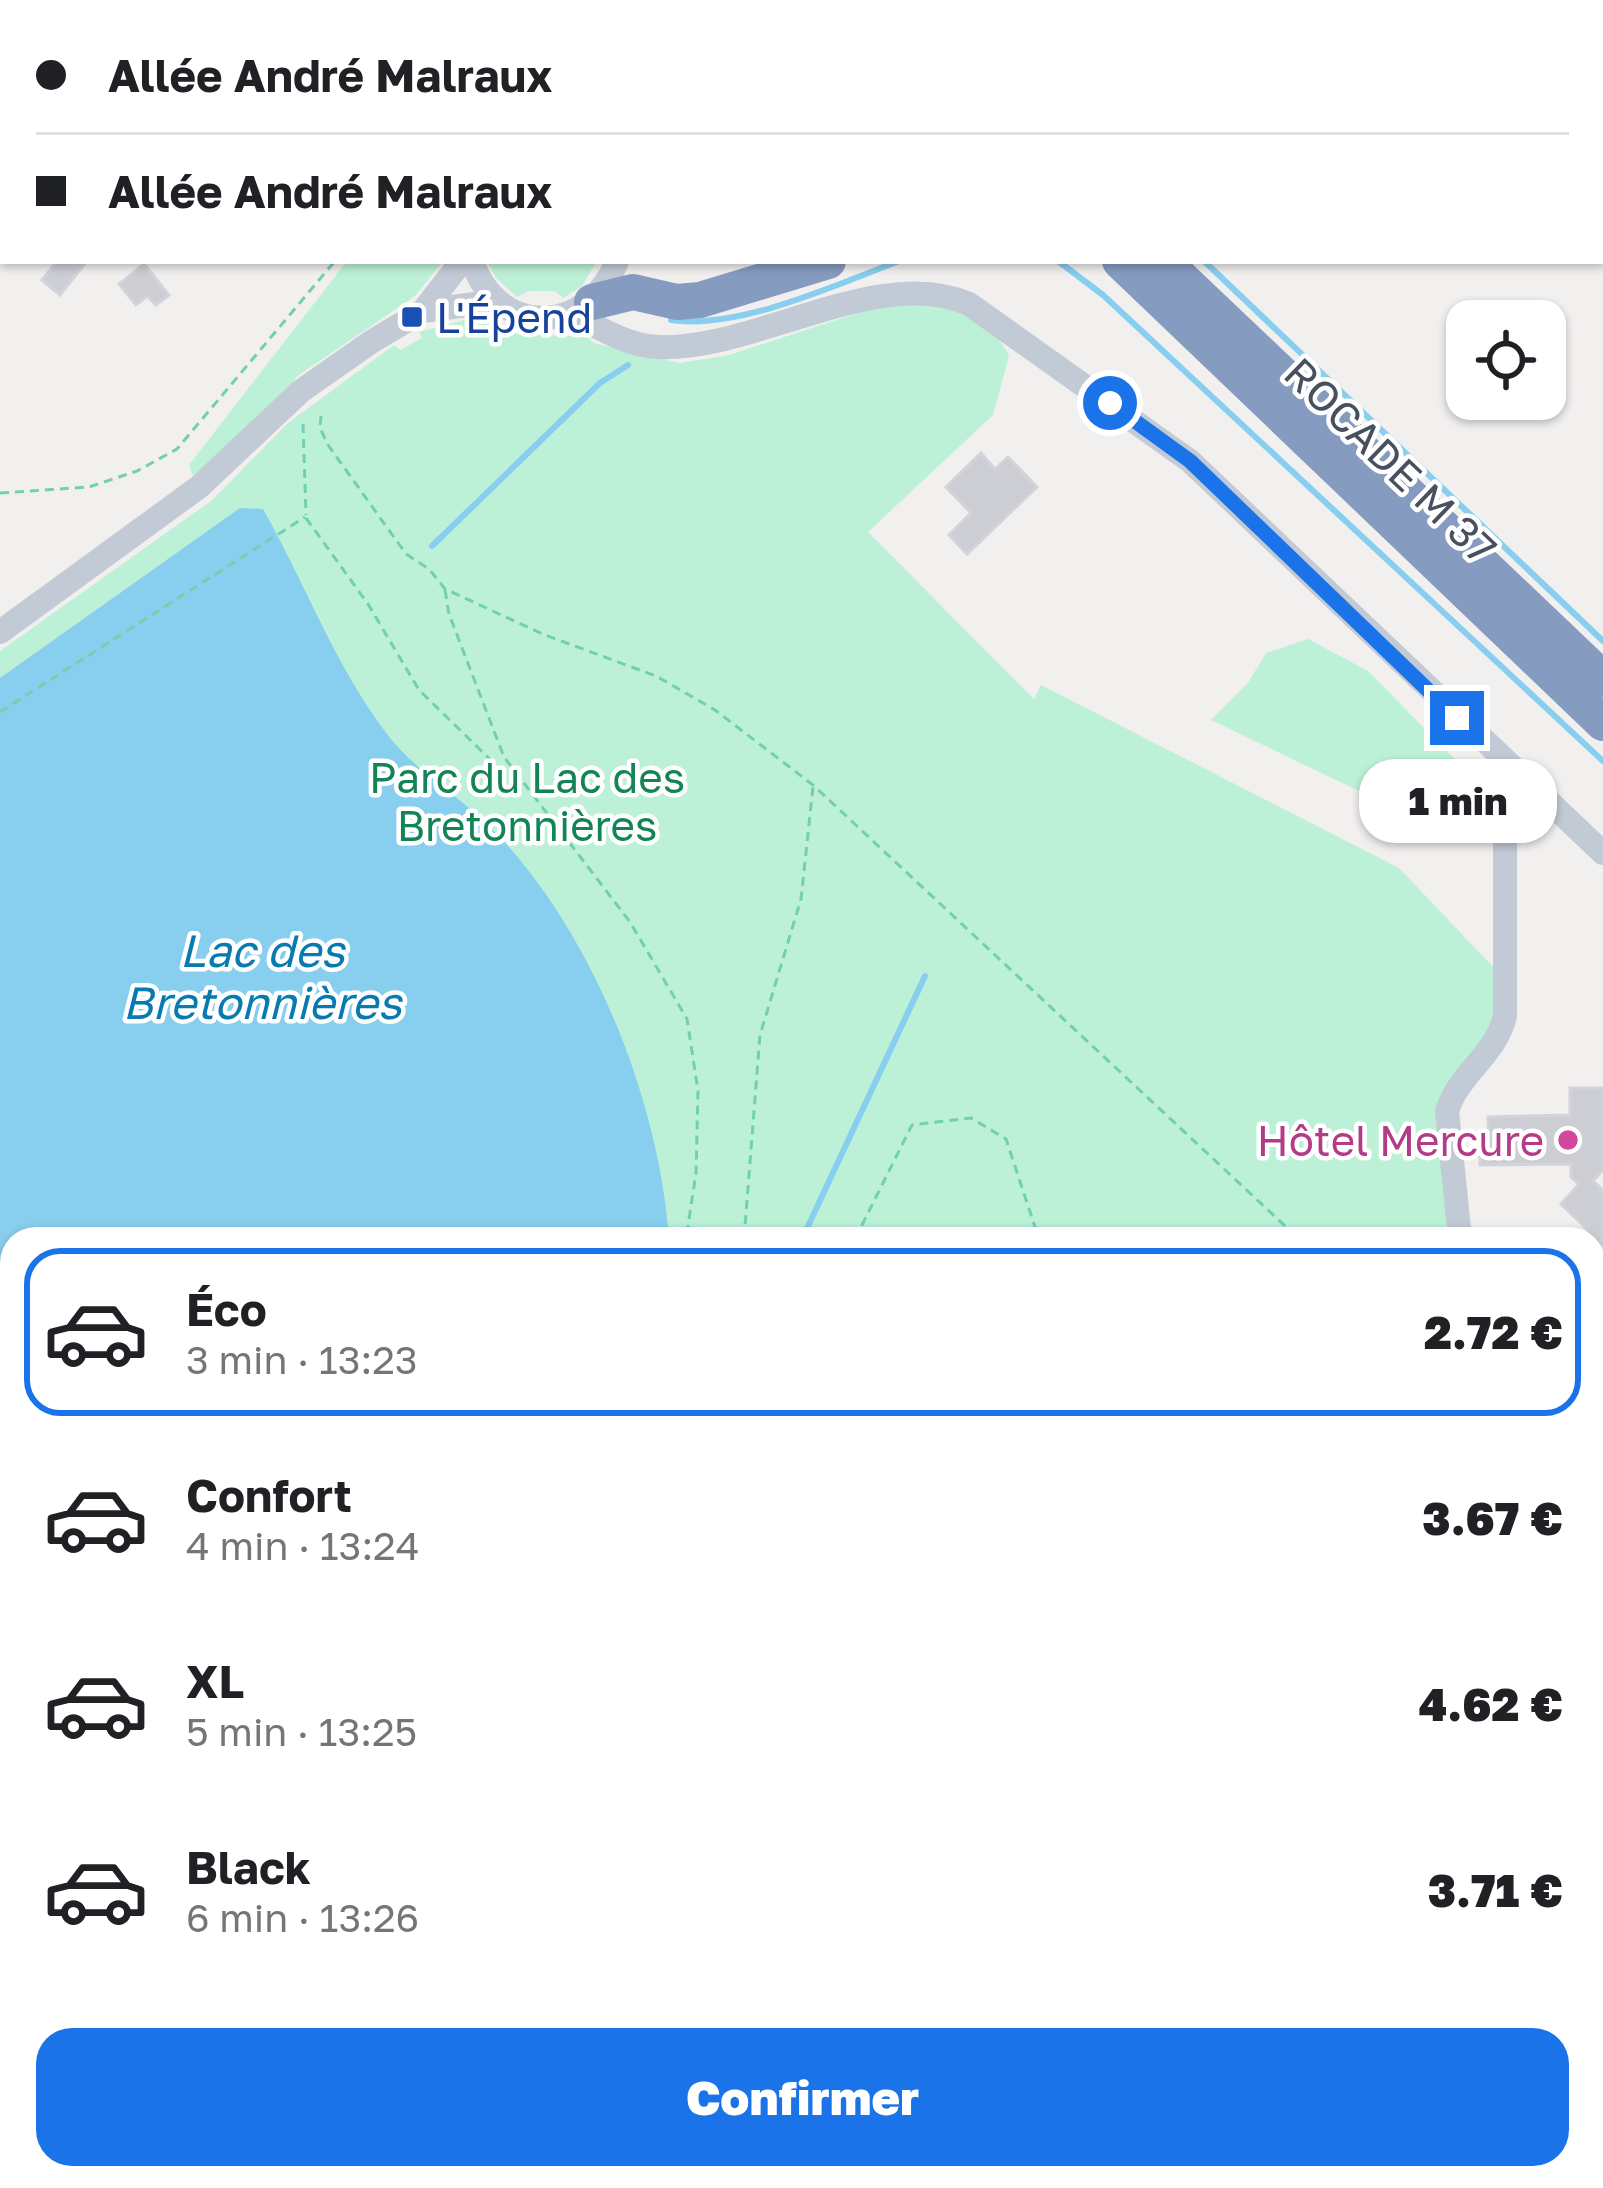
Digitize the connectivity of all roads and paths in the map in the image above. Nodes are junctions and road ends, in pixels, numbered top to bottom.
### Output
1 (331, 264) edge
2 (460, 264) edge
3 (473, 264) edge
4 (616, 264) edge
5 (644, 264) edge
6 (749, 264) edge
7 (818, 264) edge
8 (1095, 264) edge
9 (1123, 264) edge
10 (1165, 264) edge
11 (497, 301) junction
12 (582, 308) junction
13 (423, 311) junction
14 (1226, 365) junction
15 (307, 416) dead end
16 (321, 416) dead end
17 (0, 493) edge
18 (305, 517) junction
19 (445, 589) junction
20 (0, 632) edge
21 (1603, 679) edge
22 (0, 712) edge
23 (1603, 723) edge
24 (1505, 764) junction
25 (514, 770) junction
26 (813, 785) junction
27 (1603, 853) edge
28 (688, 1227) edge
29 (745, 1227) edge
30 (861, 1227) edge
31 (1036, 1227) edge
32 (1286, 1227) edge
33 (1459, 1227) edge

1 - 17 path
2 - 13 street
3 - 11 street
4 - 12 street
5 - 6 highway
7 - 12 highway
8 - 14 highway
9 - 14 highway, ROCADE M 37
10 - 21 highway, ROCADE M 37
11 - 12 street
11 - 13 street
12 - 24 street
13 - 20 street
14 - 23 highway, ROCADE M 37
15 - 18 path
16 - 19 path
18 - 22 path
18 - 25 path
19 - 25 path
19 - 26 path
24 - 27 street
24 - 33 street
25 - 28 path
26 - 29 path
26 - 32 path
30 - 31 path

